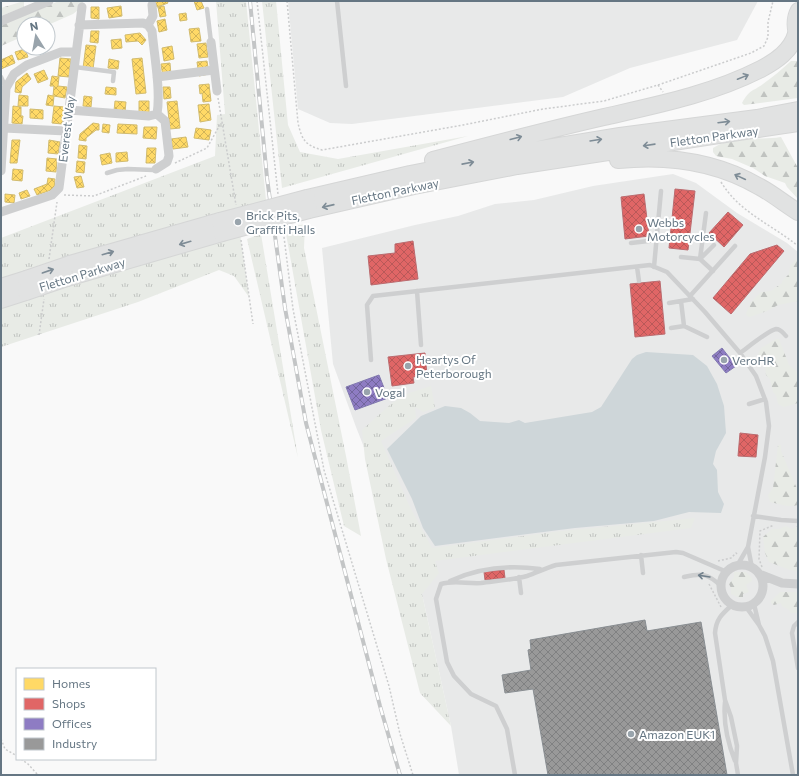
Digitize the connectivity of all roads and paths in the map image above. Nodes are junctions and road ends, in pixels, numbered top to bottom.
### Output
1 (49, 1) edge
2 (257, 1) edge
3 (287, 1) edge
4 (337, 1) edge
5 (773, 1) edge
6 (152, 3) edge
7 (82, 7) dead end
8 (207, 9) dead end
9 (797, 10) edge
10 (1, 21) edge
11 (148, 25) junction
12 (79, 26) junction
13 (797, 37) edge
14 (211, 42) joint
15 (76, 52) junction
16 (74, 67) junction
17 (214, 70) junction
18 (1, 77) edge
19 (157, 77) junction
20 (113, 80) dead end
21 (658, 85) junction
22 (346, 86) dead end
23 (6, 88) junction
24 (217, 91) dead end
25 (664, 94) dead end
26 (3, 109) edge
27 (69, 110) junction
28 (798, 110) edge
29 (158, 114) junction
30 (221, 123) dead end
31 (798, 123) edge
32 (4, 128) junction
33 (66, 131) junction
34 (172, 164) dead end
35 (1, 171) edge
36 (154, 171) junction
37 (107, 173) dead end
38 (720, 181) dead end
39 (414, 186) junction
40 (661, 191) dead end
41 (331, 192) junction
42 (58, 195) dead end
43 (279, 200) dead end
44 (308, 204) junction
45 (1, 212) edge
46 (798, 212) edge
47 (706, 213) dead end
48 (282, 224) dead end
49 (657, 240) junction
50 (631, 243) dead end
51 (714, 245) dead end
52 (735, 246) dead end
53 (798, 246) edge
54 (681, 257) dead end
55 (700, 259) junction
56 (637, 266) junction
57 (654, 267) junction
58 (713, 270) junction
59 (639, 281) dead end
60 (26, 285) junction
61 (1, 287) edge
62 (417, 291) junction
63 (692, 298) junction
64 (1, 300) edge
65 (681, 301) junction
66 (669, 303) dead end
67 (684, 326) junction
68 (671, 328) dead end
69 (786, 336) dead end
70 (707, 337) dead end
71 (421, 345) dead end
72 (740, 353) junction
73 (371, 360) dead end
74 (766, 400) junction
75 (749, 404) dead end
76 (754, 516) junction
77 (798, 521) edge
78 (774, 526) dead end
79 (748, 547) junction
80 (738, 554) dead end
81 (640, 555) junction
82 (717, 564) dead end
83 (737, 566) junction
84 (542, 569) junction
85 (759, 571) junction
86 (643, 572) dead end
87 (727, 572) junction
88 (519, 577) junction
89 (684, 577) dead end
90 (448, 582) junction
91 (708, 583) dead end
92 (782, 583) junction
93 (798, 584) edge
94 (721, 586) junction
95 (763, 590) junction
96 (521, 592) dead end
97 (732, 605) junction
98 (750, 605) junction
99 (722, 609) dead end
100 (798, 622) edge
101 (759, 625) junction
102 (796, 643) edge
103 (797, 660) edge
104 (798, 668) edge
105 (725, 700) junction
106 (1, 739) edge
107 (16, 755) edge
108 (22, 760) edge
109 (736, 763) junction
110 (38, 775) edge
111 (413, 775) edge
112 (515, 775) edge
113 (738, 775) edge
114 (793, 775) edge

1 - 10 street
2 - 43 path
3 - 21 path
4 - 22 lane
5 - 21 path
6 - 11 street
7 - 12 street, Everest Way
8 - 14 lane
9 - 13 main road
11 - 12 street
11 - 19 street
12 - 15 street, Everest Way
41 -> 13 highway
14 - 17 street
15 - 16 street, Everest Way
15 - 23 street
16 - 20 lane
16 - 27 street, Everest Way
17 - 19 street
17 - 24 street
18 - 23 lane
19 - 29 street
21 - 25 path
23 - 26 street
26 - 32 street
27 - 29 street
27 - 33 street, Everest Way
41 -> 28 highway, Fletton Parkway
29 - 36 street
30 - 34 path
31 -> 39 highway, Fletton Parkway
32 - 33 street
32 - 35 street
33 - 45 street, Everest Way
36 - 37 lane
36 - 42 path
38 - 53 path
39 -> 44 highway, Fletton Parkway
46 -> 39 highway
40 - 49 lane
41 - 44 highway, Fletton Parkway
44 - 60 highway, Fletton Parkway, bridge
47 - 55 lane
48 - 111 path
49 - 50 lane
49 - 57 lane
51 - 55 lane
52 - 58 lane
54 - 55 lane
55 - 58 lane
56 - 57 lane
56 - 59 lane
56 - 62 lane
57 - 63 lane
58 - 63 lane
60 - 61 highway, Fletton Parkway
60 - 64 highway, Fletton Parkway
62 - 71 lane
62 - 73 lane
63 - 65 lane
63 - 72 lane
65 - 66 lane
65 - 67 lane
67 - 68 lane
67 - 70 lane
69 - 72 lane
72 - 74 lane
74 - 75 lane
74 - 76 lane
76 - 77 lane
76 - 79 lane
78 - 85 path
79 - 83 lane
79 - 85 lane
80 - 82 path
81 - 84 lane
81 - 86 lane
81 - 87 lane
83 - 85 street
83 - 87 street
84 - 88 lane
84 - 90 lane
85 - 92 street
85 - 95 street
87 - 94 street
88 - 90 lane
88 - 96 lane
94 -> 89 lane
90 - 112 lane
91 - 99 path
92 - 93 street
92 - 95 street
94 - 97 street
95 - 98 street
97 - 98 street
97 - 105 lane
98 - 101 lane
98 - 101 lane
100 - 102 lane
101 - 114 lane
102 - 103 lane
103 - 104 lane
105 - 109 lane
105 - 109 lane
106 - 107 path
108 - 110 path
109 - 113 lane

